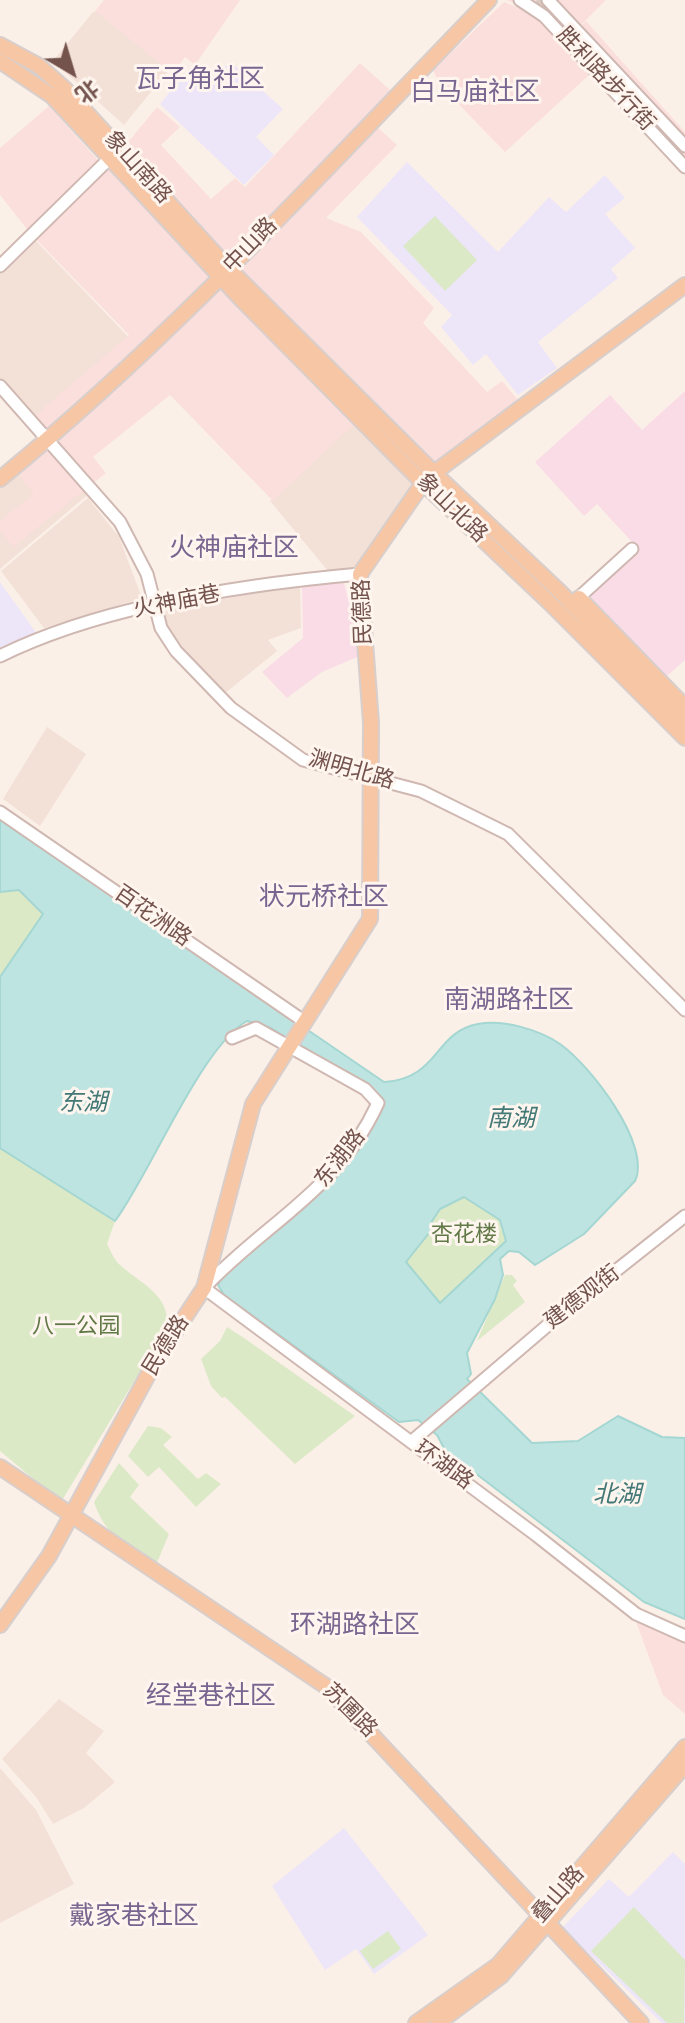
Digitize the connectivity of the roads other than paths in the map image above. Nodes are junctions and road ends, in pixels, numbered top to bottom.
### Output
1 (489, 0) edge
2 (520, 0) edge
3 (548, 0) edge
4 (0, 45) edge
5 (0, 61) edge
6 (685, 146) edge
7 (110, 158) junction
8 (685, 167) edge
9 (0, 266) edge
10 (225, 273) junction
11 (685, 285) edge
12 (0, 386) edge
13 (49, 439) junction
14 (428, 478) junction
15 (0, 479) edge
16 (632, 549) dead end
17 (360, 574) junction
18 (575, 601) junction
19 (157, 606) junction
20 (0, 656) edge
21 (685, 707) edge
22 (685, 722) edge
23 (685, 738) edge
24 (369, 778) junction
25 (0, 812) edge
26 (685, 1010) edge
27 (305, 1022) junction
28 (232, 1038) dead end
29 (288, 1048) junction
30 (685, 1216) edge
31 (204, 1288) junction
32 (411, 1442) junction
33 (0, 1467) edge
34 (73, 1514) junction
35 (0, 1625) edge
36 (685, 1636) edge
37 (685, 1747) edge
38 (685, 1765) edge
39 (543, 1922) junction
40 (416, 2023) edge
41 (438, 2023) edge
42 (641, 2023) edge

1 - 10 main road, 中山路
2 - 8 street, 胜利路步行街
3 - 6 street
4 - 10 main road, 象山南路
5 - 7 main road, 象山南路
7 - 9 street
7 - 10 main road, 象山南路
10 - 13 main road, 中山路
10 - 14 main road, 象山北路
11 - 14 main road, 民德路
12 - 13 street, 渊明北路
13 - 15 main road, 中山路
13 - 19 street, 渊明北路
14 - 17 main road, 民德路
14 - 18 main road, 象山北路
14 - 23 main road, 象山北路
16 - 18 street
17 - 19 street, 火神庙巷
17 - 24 main road, 民德路
18 - 21 main road
18 - 22 main road, 象山北路
19 - 20 street, 火神庙巷
19 - 24 street, 渊明北路
24 - 26 street, 渊明北路
24 - 27 main road, 民德路
25 - 27 street, 百花洲路
27 - 29 main road, 民德路
28 - 29 street, 东湖路
29 - 31 main road, 民德路
29 - 31 street, 东湖路
30 - 32 street, 建德观街
31 - 32 street, 环湖路
31 - 34 main road, 民德路
32 - 36 street, 环湖路
33 - 34 main road, 苏圃路
34 - 35 main road, 民德路
34 - 39 main road, 苏圃路
37 - 39 main road, 叠山路
38 - 39 main road, 叠山路
39 - 40 main road, 叠山路
39 - 41 main road, 叠山路
39 - 42 main road, 苏圃路

